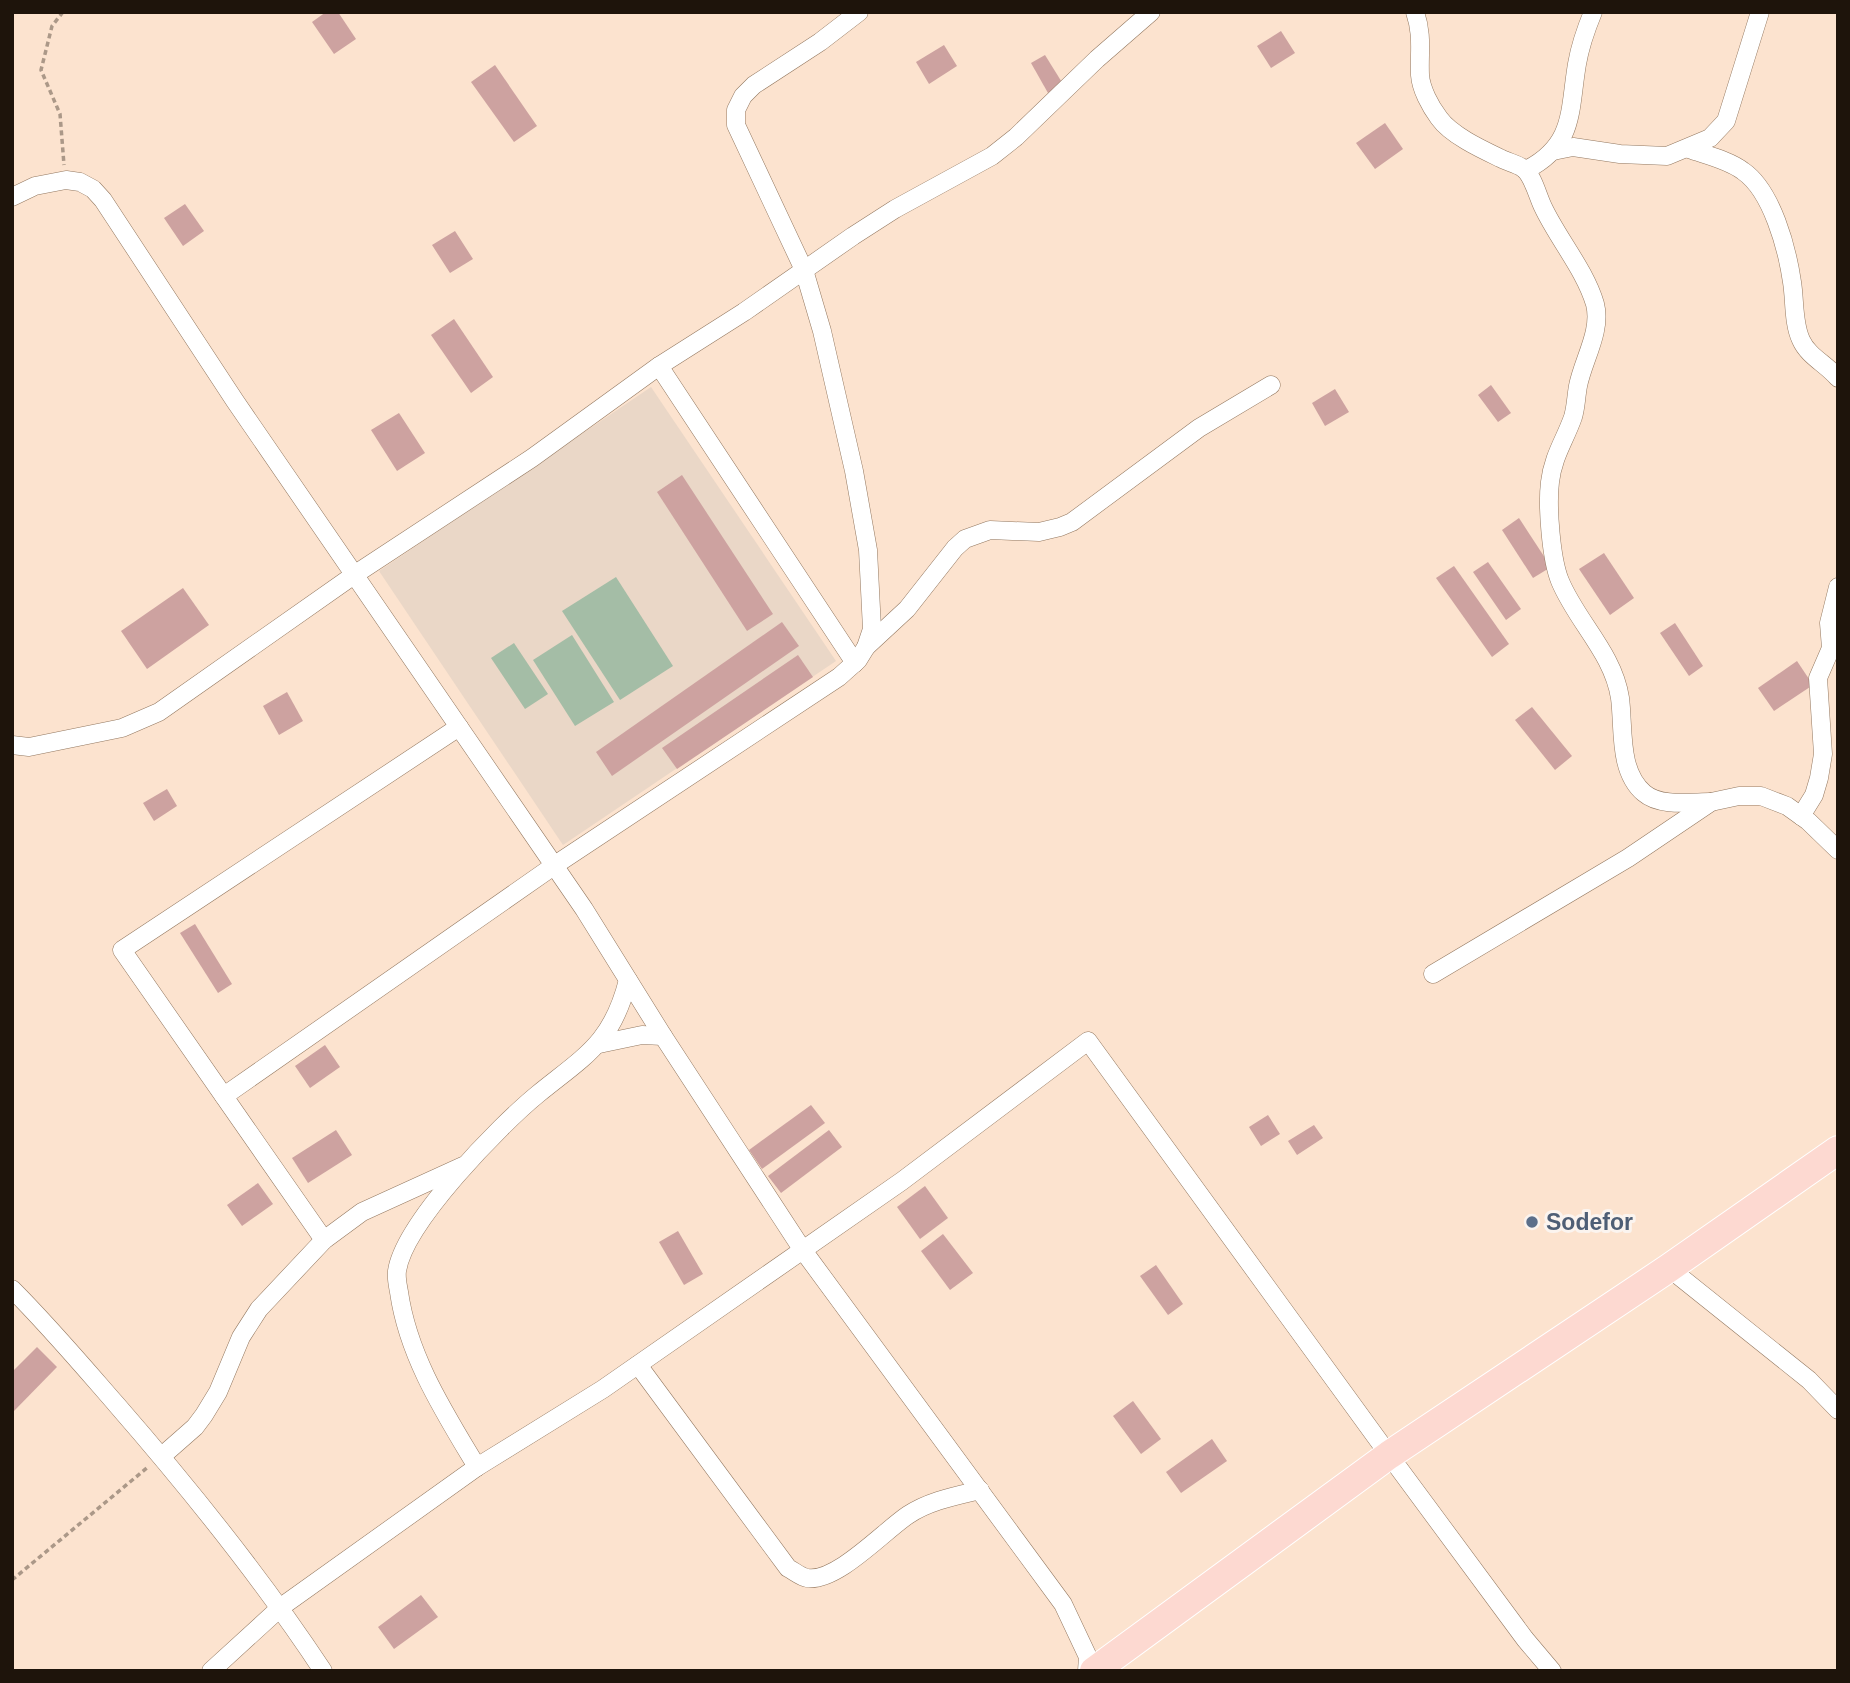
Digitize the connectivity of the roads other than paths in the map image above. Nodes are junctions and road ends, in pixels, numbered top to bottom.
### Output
1 (859, 12) edge
2 (1151, 12) edge
3 (1415, 12) edge
4 (1592, 12) edge
5 (1760, 12) edge
6 (1689, 149) junction
7 (1553, 151) junction
8 (1526, 170) junction
9 (12, 197) edge
10 (804, 270) junction
11 (659, 366) junction
12 (1838, 378) edge
13 (1271, 386) dead end
14 (354, 575) junction
15 (1838, 587) edge
16 (866, 647) junction
17 (855, 663) junction
18 (459, 727) junction
19 (12, 745) edge
20 (1711, 802) junction
21 (1801, 816) junction
22 (1838, 850) edge
23 (555, 865) junction
24 (1433, 974) dead end
25 (628, 980) junction
26 (663, 1036) junction
27 (599, 1044) junction
28 (224, 1096) junction
29 (1838, 1150) edge
30 (466, 1165) junction
31 (324, 1240) junction
32 (802, 1249) junction
33 (1669, 1268) junction
34 (12, 1289) edge
35 (638, 1364) junction
36 (1838, 1410) edge
37 (1389, 1455) junction
38 (162, 1456) junction
39 (477, 1466) junction
40 (980, 1490) junction
41 (281, 1607) junction
42 (211, 1671) edge
43 (323, 1671) edge
44 (1087, 1671) edge
45 (1094, 1671) edge
46 (1552, 1671) edge

1 - 10 street
2 - 10 street
3 - 8 street
4 - 7 street
5 - 6 street
6 - 7 street
6 - 12 street
7 - 8 street
8 - 20 street
9 - 14 street
10 - 11 street
10 - 16 street
11 - 14 street
11 - 17 street
13 - 16 street
14 - 18 street
14 - 19 street
15 - 21 street
16 - 17 street
17 - 23 street
18 - 23 street
18 - 28 street
20 - 21 street
20 - 24 street
21 - 22 street
23 - 25 street
23 - 28 street
25 - 26 street
25 - 27 street
26 - 27 street
26 - 32 street
27 - 30 street
28 - 31 street
29 - 33 main road
30 - 31 street
30 - 39 street
31 - 38 street
32 - 35 street
32 - 37 street
32 - 40 street
33 - 36 street
33 - 37 main road
34 - 38 street
35 - 39 street
35 - 40 street
37 - 45 main road
37 - 46 street
38 - 41 street
39 - 41 street
40 - 44 street
41 - 42 street
41 - 43 street

